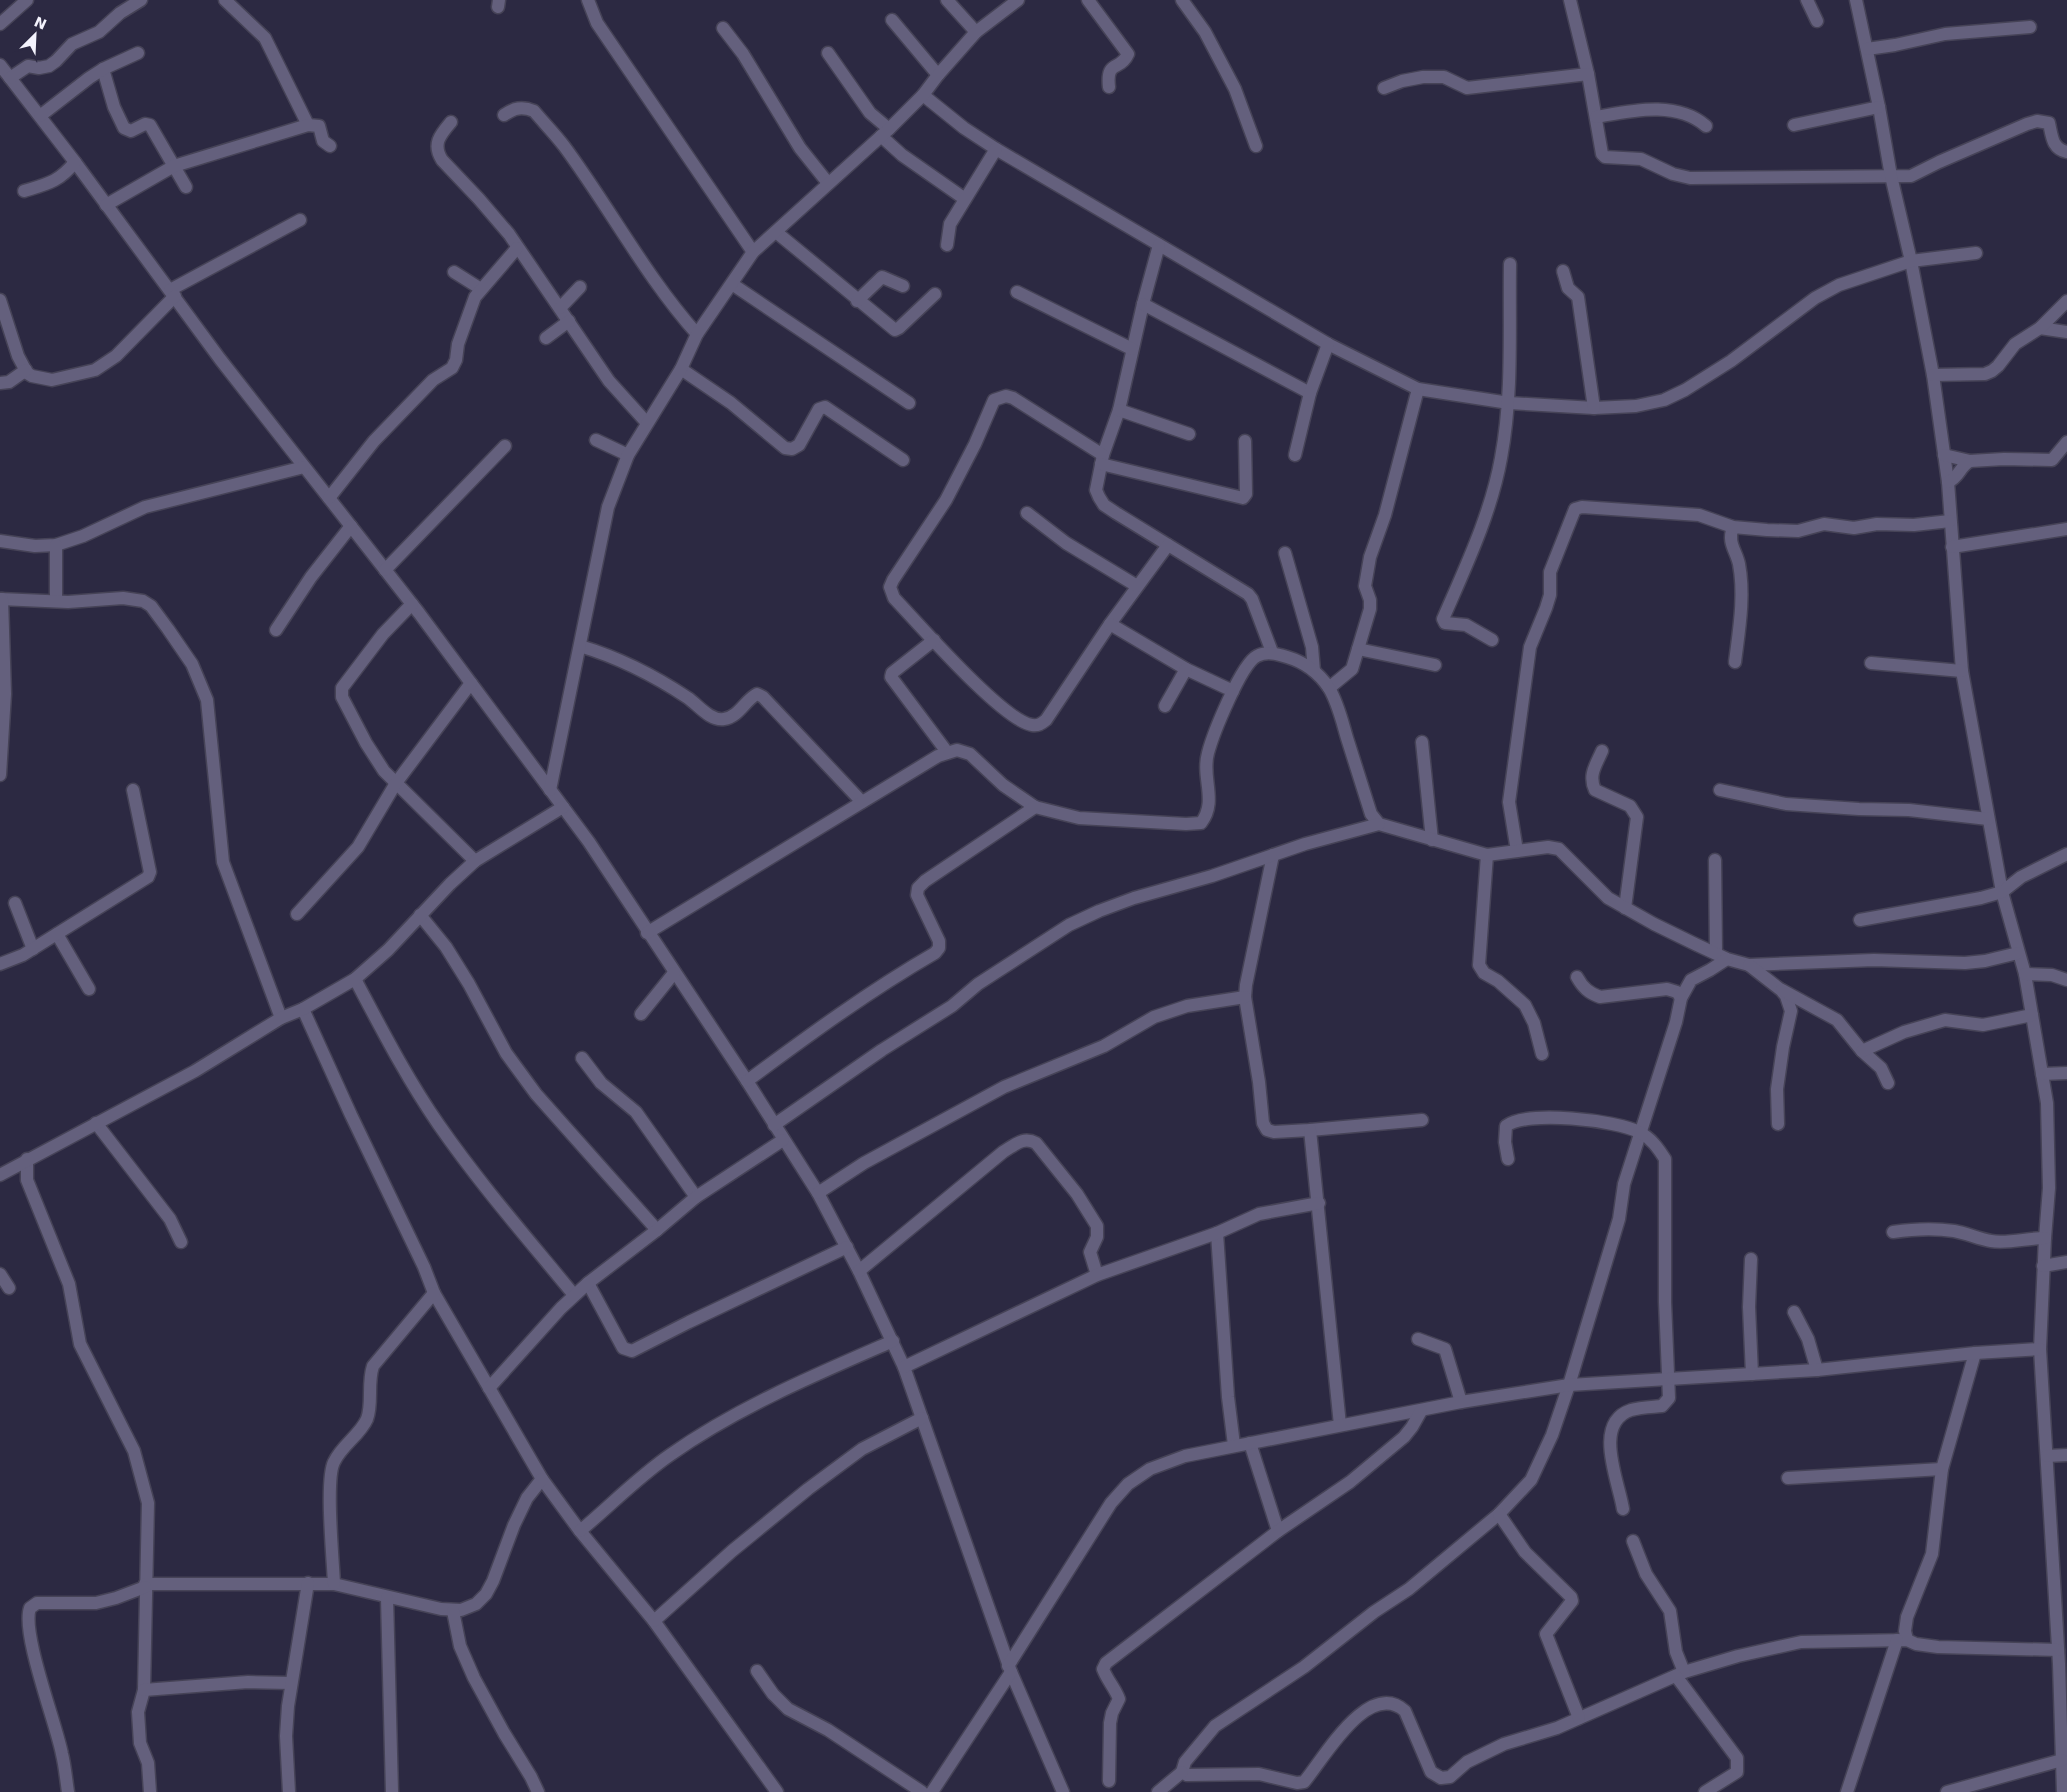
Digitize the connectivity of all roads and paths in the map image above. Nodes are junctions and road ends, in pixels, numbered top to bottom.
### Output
1 (27, 0) edge
2 (141, 0) edge
3 (225, 0) edge
4 (588, 0) edge
5 (947, 0) edge
6 (1018, 0) edge
7 (1088, 0) edge
8 (1182, 0) edge
9 (1570, 0) edge
10 (1807, 0) edge
11 (1856, 0) edge
12 (892, 20) dead end
13 (1817, 21) dead end
14 (0, 24) edge
15 (2030, 27) dead end
16 (723, 28) dead end
17 (976, 32) junction
18 (1867, 49) junction
19 (828, 52) dead end
20 (138, 53) dead end
21 (0, 65) edge
22 (103, 69) junction
23 (1588, 74) junction
24 (938, 75) junction
25 (10, 78) junction
26 (1109, 87) dead end
27 (1384, 88) dead end
28 (923, 95) junction
29 (1879, 107) junction
30 (504, 115) dead end
31 (40, 116) junction
32 (1596, 117) junction
33 (451, 122) dead end
34 (308, 125) junction
35 (1794, 125) dead end
36 (1706, 126) dead end
37 (885, 133) junction
38 (330, 146) dead end
39 (1256, 146) dead end
40 (996, 149) junction
41 (2067, 152) edge
42 (75, 162) junction
43 (174, 166) junction
44 (1891, 176) junction
45 (828, 183) junction
46 (186, 187) dead end
47 (24, 191) dead end
48 (965, 199) junction
49 (106, 205) junction
50 (300, 220) dead end
51 (776, 232) junction
52 (947, 245) dead end
53 (1159, 245) junction
54 (517, 248) junction
55 (753, 252) junction
56 (1976, 253) dead end
57 (1912, 261) junction
58 (1510, 264) dead end
59 (1563, 271) dead end
60 (454, 272) dead end
61 (732, 284) junction
62 (903, 286) dead end
63 (580, 287) dead end
64 (481, 289) junction
65 (1017, 292) dead end
66 (173, 293) junction
67 (935, 294) dead end
68 (0, 300) edge
69 (857, 301) junction
70 (2067, 301) edge
71 (1143, 304) junction
72 (560, 308) junction
73 (569, 321) junction
74 (2040, 328) junction
75 (2067, 332) edge
76 (697, 334) junction
77 (546, 338) dead end
78 (1328, 344) junction
79 (1132, 349) junction
80 (681, 369) junction
81 (26, 370) junction
82 (1933, 375) junction
83 (0, 383) edge
84 (1418, 389) junction
85 (1310, 393) junction
86 (909, 403) dead end
87 (1509, 403) junction
88 (1594, 408) junction
89 (1118, 410) junction
90 (647, 423) junction
91 (1189, 434) dead end
92 (596, 440) dead end
93 (1245, 441) dead end
94 (2067, 442) edge
95 (505, 446) dead end
96 (628, 455) junction
97 (1295, 455) dead end
98 (1944, 456) junction
99 (903, 460) dead end
100 (1102, 460) junction
101 (1970, 461) junction
102 (304, 467) junction
103 (1948, 482) junction
104 (329, 498) junction
105 (1027, 514) dead end
106 (1950, 521) junction
107 (351, 526) junction
108 (1733, 527) junction
109 (2067, 529) edge
110 (0, 541) edge
111 (1168, 544) junction
112 (56, 545) junction
113 (1952, 546) junction
114 (1285, 553) dead end
115 (385, 570) junction
116 (1137, 586) junction
117 (1, 599) edge
118 (56, 601) junction
119 (412, 604) junction
120 (1110, 624) junction
121 (276, 630) dead end
122 (934, 640) junction
123 (1492, 640) dead end
124 (580, 646) junction
125 (1358, 649) junction
126 (1272, 652) junction
127 (1735, 662) dead end
128 (1871, 663) dead end
129 (1435, 665) dead end
130 (1186, 668) junction
131 (1314, 670) junction
132 (1962, 671) junction
133 (471, 683) junction
134 (1329, 688) junction
135 (1233, 691) junction
136 (1165, 706) dead end
137 (1422, 742) dead end
138 (1602, 751) dead end
139 (947, 752) junction
140 (0, 774) edge
141 (396, 783) junction
142 (133, 790) dead end
143 (550, 790) junction
144 (1720, 790) dead end
145 (862, 802) junction
146 (563, 807) junction
147 (1035, 808) junction
148 (1988, 819) junction
149 (1379, 824) junction
150 (1432, 840) junction
151 (1517, 851) junction
152 (2067, 854) edge
153 (1273, 855) junction
154 (1487, 855) junction
155 (1715, 860) dead end
156 (475, 861) junction
157 (2002, 892) junction
158 (15, 903) dead end
159 (1625, 908) junction
160 (297, 914) dead end
161 (420, 915) junction
162 (1860, 920) dead end
163 (647, 933) junction
164 (57, 934) junction
165 (33, 949) junction
166 (2018, 953) junction
167 (1721, 956) junction
168 (0, 964) edge
169 (1749, 965) junction
170 (674, 973) junction
171 (2025, 974) junction
172 (1578, 977) dead end
173 (355, 979) junction
174 (2067, 980) edge
175 (90, 989) dead end
176 (1781, 990) junction
177 (1245, 996) junction
178 (1681, 998) junction
179 (303, 1009) junction
180 (641, 1014) dead end
181 (2032, 1015) junction
182 (281, 1018) junction
183 (1862, 1051) junction
184 (1542, 1054) dead end
185 (582, 1058) dead end
186 (2067, 1073) edge
187 (2042, 1074) junction
188 (747, 1081) junction
189 (1888, 1084) dead end
190 (1422, 1120) dead end
191 (96, 1123) junction
192 (1778, 1124) dead end
193 (774, 1125) junction
194 (1310, 1130) junction
195 (1640, 1132) junction
196 (783, 1140) junction
197 (27, 1159) junction
198 (1508, 1160) dead end
199 (5, 1172) edge
200 (27, 1180) junction
201 (818, 1193) junction
202 (696, 1197) junction
203 (1319, 1203) junction
204 (657, 1230) junction
205 (1893, 1232) dead end
206 (1217, 1233) junction
207 (2045, 1238) junction
208 (181, 1242) dead end
209 (847, 1247) junction
210 (1751, 1259) dead end
211 (2067, 1262) edge
212 (2043, 1266) junction
213 (859, 1271) junction
214 (0, 1274) edge
215 (1097, 1275) junction
216 (588, 1283) junction
217 (9, 1288) dead end
218 (434, 1293) junction
219 (574, 1295) junction
220 (1794, 1312) dead end
221 (1418, 1339) dead end
222 (893, 1341) junction
223 (2040, 1348) junction
224 (1975, 1353) junction
225 (904, 1367) junction
226 (1817, 1370) junction
227 (1752, 1374) junction
228 (1669, 1378) junction
229 (1569, 1385) junction
230 (489, 1388) junction
231 (1461, 1402) junction
232 (1421, 1411) junction
233 (922, 1418) junction
234 (1340, 1425) junction
235 (1250, 1443) junction
236 (1234, 1445) junction
237 (2067, 1455) edge
238 (2046, 1456) junction
239 (1942, 1468) junction
240 (1788, 1478) dead end
241 (542, 1479) junction
242 (1623, 1509) dead end
243 (1499, 1514) junction
244 (580, 1531) junction
245 (1278, 1531) junction
246 (1634, 1541) dead end
247 (308, 1584) junction
248 (334, 1584) junction
249 (145, 1585) junction
250 (387, 1598) junction
251 (453, 1610) junction
252 (654, 1621) junction
253 (1902, 1640) junction
254 (2058, 1650) junction
255 (2063, 1664) edge
256 (1010, 1669) junction
257 (757, 1672) dead end
258 (1680, 1674) junction
259 (291, 1683) junction
260 (144, 1690) junction
261 (2063, 1698) edge
262 (1579, 1718) junction
263 (2062, 1760) junction
264 (1182, 1772) junction
265 (1109, 1781) dead end
266 (68, 1792) edge
267 (150, 1792) edge
268 (289, 1792) edge
269 (392, 1792) edge
270 (538, 1792) edge
271 (777, 1792) edge
272 (922, 1792) edge
273 (932, 1792) edge
274 (1063, 1792) edge
275 (1158, 1792) edge
276 (1705, 1792) edge
277 (1847, 1792) edge
278 (1947, 1792) edge
279 (2063, 1792) edge

1 - 14 street
2 - 25 street
3 - 34 street
4 - 55 street
5 - 17 street
6 - 17 street
7 - 26 street
8 - 39 street
9 - 23 street
10 - 13 street
11 - 18 street
12 - 24 street
15 - 18 street
16 - 45 street
17 - 24 street
18 - 29 street
19 - 37 street
20 - 22 street
21 - 25 street
22 - 31 street
22 - 43 street
23 - 27 street
23 - 32 street
24 - 28 street
25 - 31 street
28 - 37 street
28 - 40 street
29 - 35 street
29 - 44 street
30 - 76 street
31 - 42 street
32 - 36 street
32 - 44 street
33 - 54 street
34 - 38 street
34 - 43 street
37 - 45 street
37 - 48 street
40 - 48 street
40 - 53 street
41 - 44 street
42 - 47 street
42 - 49 street
43 - 46 street
43 - 49 street
44 - 57 street
45 - 51 street
48 - 52 street
49 - 66 street
50 - 66 street
51 - 55 street
51 - 69 street
53 - 71 street
53 - 78 street
54 - 64 street
54 - 72 street
55 - 61 street
56 - 57 street
57 - 82 street
57 - 88 street
58 - 87 street
59 - 88 street
60 - 64 street
61 - 76 street
61 - 86 street
62 - 69 street
63 - 72 street
64 - 104 street
65 - 79 street
66 - 81 street
66 - 102 street
67 - 69 street
68 - 81 street
70 - 74 street
71 - 79 street
71 - 85 street
72 - 73 street
73 - 77 street
73 - 90 street
74 - 75 street
74 - 82 street
76 - 80 street
78 - 84 street
78 - 85 street
79 - 89 street
80 - 90 street
80 - 99 street
81 - 83 street
82 - 98 street
84 - 87 street
84 - 125 street
85 - 97 street
87 - 88 street
87 - 123 street
89 - 91 street
89 - 100 street
90 - 96 street
92 - 96 street
93 - 100 street
94 - 101 street
95 - 115 street
96 - 124 street
98 - 101 street
98 - 103 street
100 - 111 street
100 - 122 street
101 - 103 street
102 - 104 street
102 - 112 street
103 - 106 street
104 - 107 street
105 - 116 street
106 - 108 street
106 - 113 street
107 - 115 street
107 - 121 street
108 - 127 street
108 - 151 street
109 - 113 street
110 - 112 street
111 - 116 street
111 - 126 street
112 - 118 street
113 - 132 street
114 - 131 street
115 - 119 street
116 - 120 street
117 - 118 street
117 - 140 street
118 - 182 street
119 - 133 street
119 - 141 street
120 - 122 street
120 - 130 street
122 - 139 street
124 - 143 street
124 - 145 street
125 - 129 street
125 - 134 street
126 - 131 street
126 - 135 street
128 - 132 street
130 - 135 street
130 - 136 street
131 - 134 street
132 - 148 street
133 - 141 street
133 - 143 street
134 - 149 street
135 - 147 street
137 - 150 street
138 - 159 street
139 - 145 street
139 - 147 street
141 - 156 street
141 - 160 street
142 - 164 street
143 - 146 street
144 - 148 street
145 - 163 street
146 - 156 street
146 - 163 street
147 - 188 street
148 - 157 street
149 - 150 street
149 - 153 street
150 - 154 street
151 - 154 street
151 - 159 street
152 - 157 street
153 - 177 street
153 - 193 street
154 - 184 street
155 - 167 street
156 - 161 street
157 - 162 street
157 - 166 street
158 - 165 street
159 - 167 street
161 - 173 street
161 - 204 street
163 - 170 street
164 - 165 street
164 - 175 street
165 - 168 street
166 - 169 street
166 - 171 street
167 - 169 street
167 - 178 street
169 - 176 street
170 - 180 street
170 - 188 street
171 - 174 street
171 - 181 street
172 - 178 street
173 - 179 street
173 - 219 street
176 - 183 street
176 - 192 street
177 - 194 street
177 - 201 street
178 - 195 street
179 - 182 street
179 - 218 street
181 - 183 street
181 - 187 street
182 - 191 street
183 - 189 street
185 - 202 street
186 - 187 street
187 - 207 street
188 - 193 street
190 - 194 street
191 - 197 street
191 - 208 street
193 - 196 street
194 - 203 street
195 - 198 street
195 - 228 street
195 - 229 street
196 - 201 street
196 - 202 street
197 - 199 street
197 - 200 street
199 - 200 street
200 - 249 street
201 - 209 street
202 - 204 street
203 - 206 street
203 - 234 street
204 - 216 street
205 - 207 street
206 - 215 street
206 - 236 street
207 - 212 street
209 - 213 street
209 - 216 street
210 - 227 street
211 - 212 street
212 - 223 street
213 - 215 street
213 - 222 street
214 - 217 street
215 - 225 street
216 - 219 street
218 - 230 street
218 - 248 street
219 - 230 street
220 - 226 street
221 - 231 street
222 - 225 street
222 - 244 street
223 - 224 street
223 - 238 street
224 - 226 street
224 - 239 street
225 - 233 street
226 - 227 street
227 - 228 street
228 - 229 street
228 - 242 street
229 - 231 street
229 - 243 street
230 - 241 street
231 - 232 street
232 - 234 street
232 - 245 street
233 - 252 street
233 - 256 street
234 - 235 street
235 - 236 street
235 - 245 street
236 - 256 street
237 - 238 street
238 - 254 street
239 - 240 street
239 - 253 street
241 - 244 street
241 - 251 street
243 - 262 street
243 - 264 street
244 - 252 street
245 - 265 street
246 - 258 street
247 - 248 street
247 - 249 street
247 - 259 street
248 - 250 street
249 - 260 street
249 - 266 street
250 - 251 street
250 - 269 street
251 - 270 street
252 - 271 street
253 - 254 street
253 - 258 street
253 - 277 street
254 - 255 street
255 - 261 street
256 - 273 street
256 - 274 street
257 - 272 street
258 - 262 street
258 - 276 street
259 - 260 street
259 - 268 street
260 - 267 street
261 - 263 street
262 - 264 street
263 - 278 street
263 - 279 street
264 - 275 street

